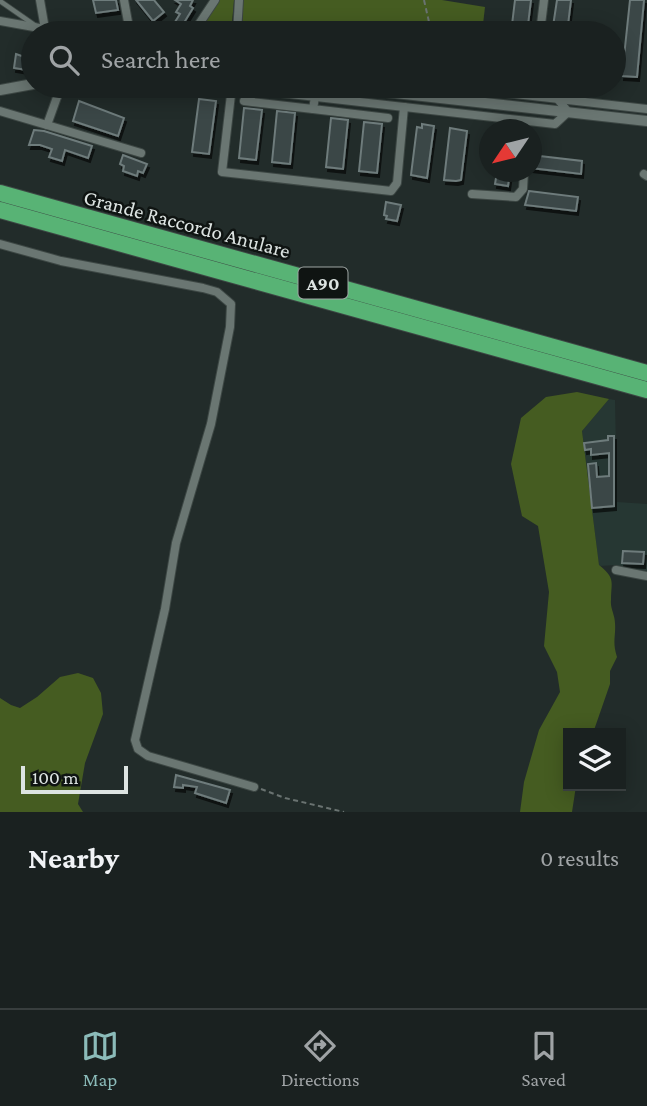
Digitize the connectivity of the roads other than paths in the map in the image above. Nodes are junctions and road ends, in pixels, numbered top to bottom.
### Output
1 (40, 0) edge
2 (124, 0) edge
3 (215, 0) edge
4 (239, 0) edge
5 (544, 0) edge
6 (0, 1) edge
7 (0, 19) edge
8 (29, 21) edge
9 (44, 21) edge
10 (128, 21) edge
11 (201, 21) edge
12 (238, 21) edge
13 (541, 21) edge
14 (21, 24) edge
15 (21, 86) edge
16 (0, 90) edge
17 (57, 98) edge
18 (231, 98) edge
19 (315, 98) edge
20 (315, 98) edge
21 (325, 98) edge
22 (364, 98) edge
23 (443, 98) edge
24 (557, 98) joint
25 (451, 99) junction
26 (244, 101) dead end
27 (366, 102) junction
28 (647, 104) edge
29 (404, 107) junction
30 (628, 107) junction
31 (314, 109) junction
32 (647, 109) edge
33 (0, 111) edge
34 (440, 111) junction
35 (568, 113) junction
36 (388, 118) dead end
37 (613, 118) junction
38 (491, 119) edge
39 (647, 121) edge
40 (542, 124) edge
41 (47, 125) junction
42 (141, 153) dead end
43 (523, 182) edge
44 (0, 193) edge
45 (472, 194) dead end
46 (0, 210) edge
47 (0, 244) edge
48 (647, 373) edge
49 (647, 390) edge
50 (616, 570) dead end
51 (647, 576) edge
52 (254, 787) road end

1 - 9 street
2 - 10 street
3 - 11 street
4 - 12 street
5 - 13 street
6 - 8 lane
7 - 14 street
15 - 16 street
17 - 41 street
18 - 29 street
19 - 31 street
20 - 31 street
21 - 27 street
22 - 27 street
23 - 25 street
24 - 30 street
24 - 35 street
25 - 34 street
25 - 35 street
26 - 31 street
27 - 29 street
28 - 32 street
29 - 34 street
30 - 32 street
30 - 37 street
31 - 36 street
33 - 41 street
34 - 38 street
35 - 37 street
35 - 40 street
37 - 39 street
41 - 42 street
43 - 45 street
44 - 48 highway, Grande Raccordo Anulare / A90
46 - 49 highway, Grande Raccordo Anulare / A90
47 - 52 street
50 - 51 street

